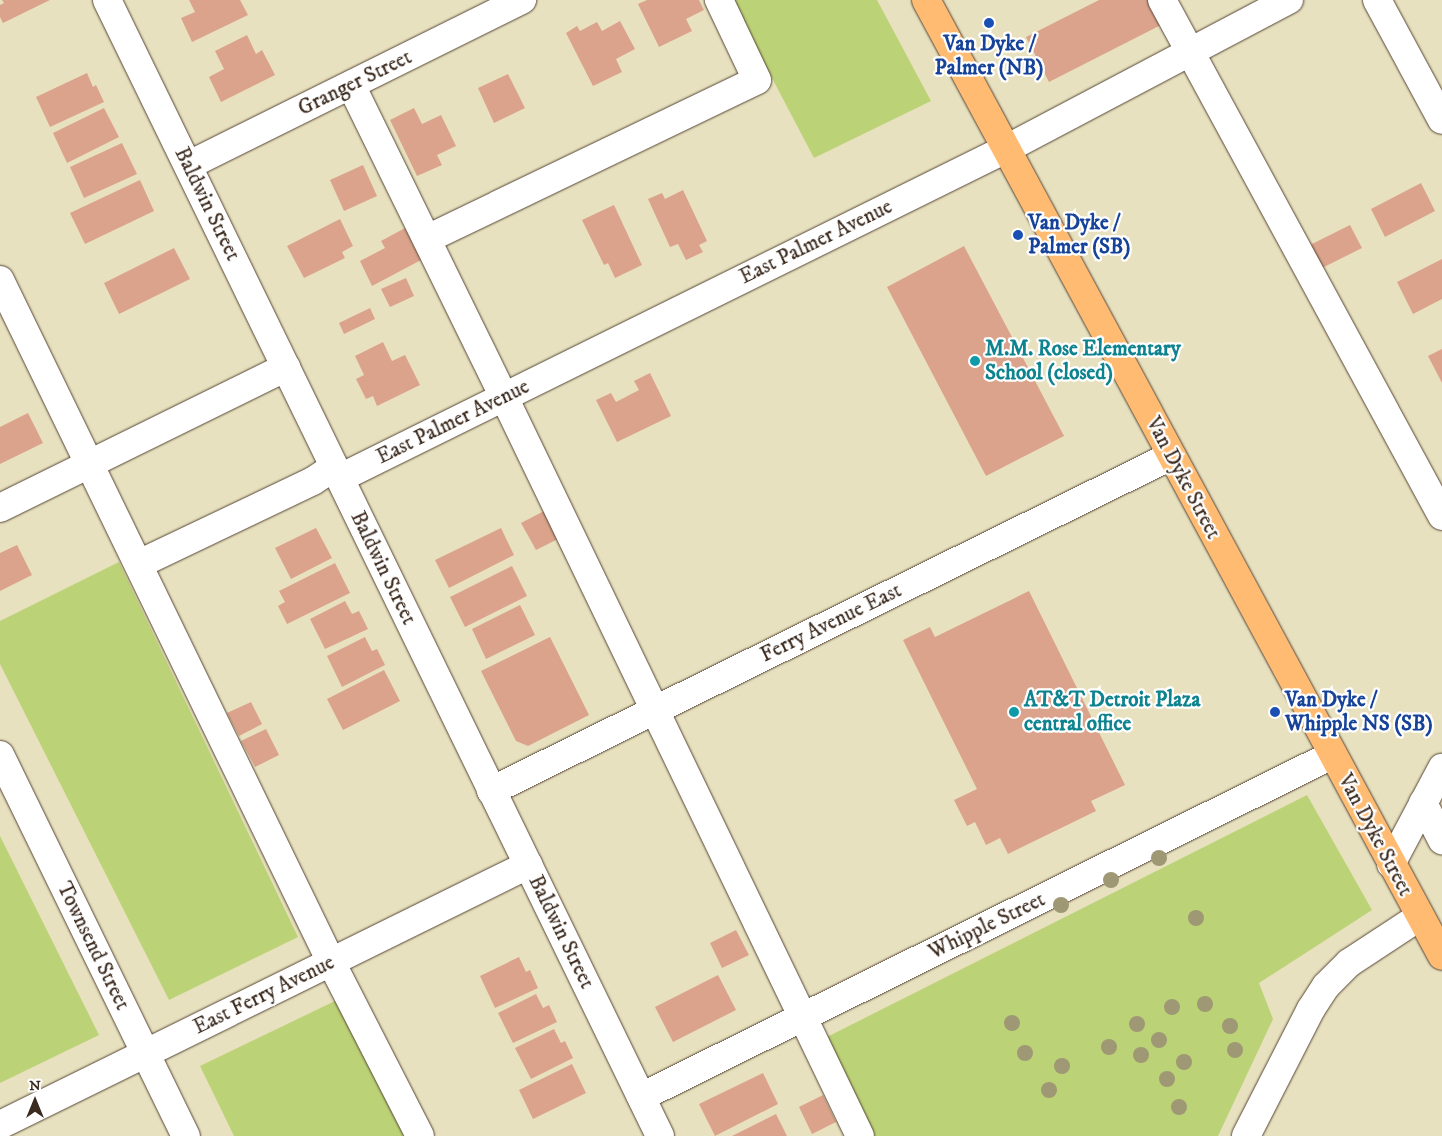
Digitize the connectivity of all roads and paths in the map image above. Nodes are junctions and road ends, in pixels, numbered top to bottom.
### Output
1 (522, 0) edge
2 (719, 0) edge
3 (926, 0) edge
4 (1162, 0) edge
5 (1289, 0) edge
6 (1377, 0) edge
7 (114, 2) edge
8 (1190, 51) junction
9 (351, 85) junction
10 (1442, 120) edge
11 (1006, 149) junction
12 (189, 166) junction
13 (427, 239) junction
14 (0, 280) edge
15 (286, 368) junction
16 (504, 396) junction
17 (1171, 456) junction
18 (91, 464) junction
19 (337, 472) junction
20 (0, 508) edge
21 (1442, 516) edge
22 (139, 564) junction
23 (654, 711) junction
24 (0, 755) edge
25 (1332, 755) junction
26 (1442, 768) edge
27 (491, 791) junction
28 (1423, 803) junction
29 (1442, 840) edge
30 (1391, 864) junction
31 (528, 865) junction
32 (1419, 917) junction
33 (1442, 956) edge
34 (331, 962) junction
35 (801, 1018) junction
36 (145, 1054) junction
37 (641, 1097) junction
38 (0, 1125) edge
39 (186, 1136) edge
40 (420, 1136) edge
41 (660, 1136) edge
42 (860, 1136) edge
43 (1246, 1136) edge

1 - 9 street, Granger Street
2 - 13 street
3 - 11 main road, Van Dyke Street
4 - 8 street
5 - 8 street, East Palmer Avenue
6 - 10 street
7 - 12 street, Baldwin Street
8 - 11 street, East Palmer Avenue
8 - 21 street
9 - 12 street, Granger Street
9 - 13 street
11 - 16 street, East Palmer Avenue
11 - 17 main road, Van Dyke Street
12 - 15 street, Baldwin Street
13 - 16 street
14 - 18 street
15 - 18 street
15 - 19 street, Baldwin Street
16 - 19 street, East Palmer Avenue
16 - 23 street
17 - 23 street, Ferry Avenue East
17 - 25 main road, Van Dyke Street
18 - 20 street
18 - 22 street
19 - 22 street, East Palmer Avenue
19 - 27 street, Baldwin Street
22 - 34 street
23 - 27 street, Ferry Avenue East
23 - 35 street
24 - 36 street, Townsend Street
25 - 30 main road, Van Dyke Street
25 - 35 street, Whipple Street
26 - 28 street
27 - 31 street, Baldwin Street
28 - 29 street
28 - 30 street
30 - 32 main road, Van Dyke Street
31 - 34 street, East Ferry Avenue
31 - 37 street, Baldwin Street
32 - 33 main road, Van Dyke Street
32 - 43 street
34 - 36 street, East Ferry Avenue
34 - 40 street
35 - 37 street, Whipple Street
35 - 42 street
36 - 38 street, East Ferry Avenue
36 - 39 street, Townsend Street
37 - 41 street, Baldwin Street

